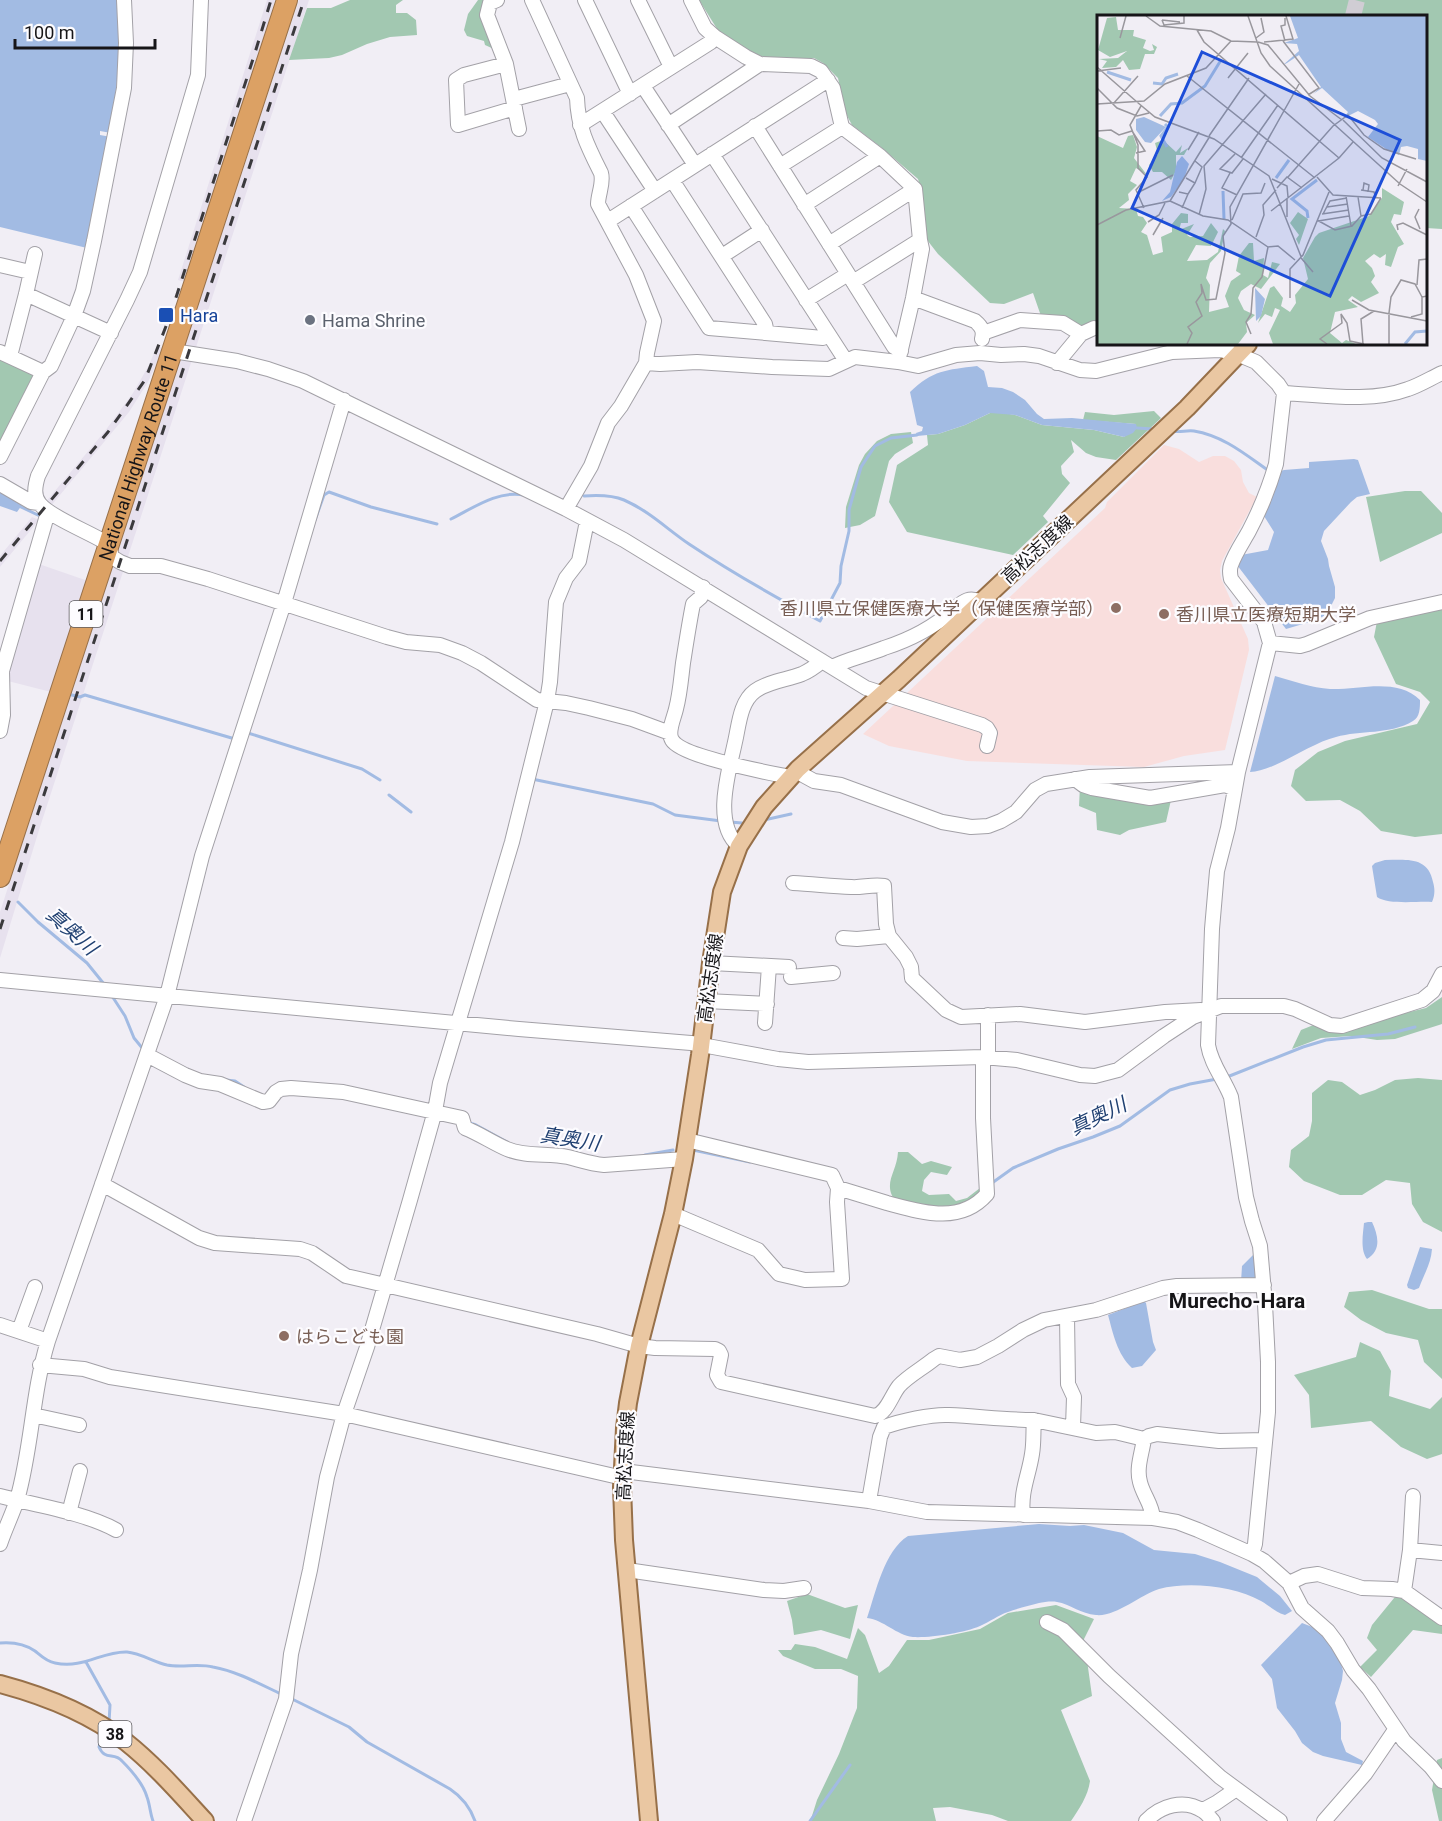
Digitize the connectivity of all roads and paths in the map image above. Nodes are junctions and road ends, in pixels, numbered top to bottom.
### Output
1 (124, 0) edge
2 (201, 0) edge
3 (287, 0) edge
4 (497, 0) edge
5 (532, 0) edge
6 (585, 0) edge
7 (638, 0) edge
8 (691, 0) edge
9 (715, 37) junction
10 (506, 64) junction
11 (760, 64) junction
12 (671, 68) junction
13 (828, 80) junction
14 (570, 84) junction
15 (643, 86) junction
16 (630, 94) junction
17 (514, 104) junction
18 (603, 112) junction
19 (580, 125) junction
20 (668, 125) junction
21 (755, 126) junction
22 (842, 127) junction
23 (519, 129) dead end
24 (712, 154) junction
25 (880, 156) junction
26 (695, 165) junction
27 (780, 166) junction
28 (672, 180) junction
29 (915, 189) junction
30 (655, 191) junction
31 (804, 205) junction
32 (632, 206) junction
33 (608, 221) junction
34 (762, 231) junction
35 (920, 240) junction
36 (829, 244) junction
37 (35, 254) dead end
38 (722, 256) junction
39 (0, 266) edge
40 (30, 272) junction
41 (850, 278) junction
42 (26, 294) junction
43 (913, 298) junction
44 (806, 300) junction
45 (74, 316) junction
46 (111, 333) junction
47 (766, 333) junction
48 (983, 333) junction
49 (828, 335) junction
50 (1243, 349) edge
51 (173, 351) junction
52 (980, 353) junction
53 (5, 354) edge
54 (900, 356) junction
55 (846, 362) junction
56 (646, 363) junction
57 (1057, 363) junction
58 (43, 372) junction
59 (1442, 373) edge
60 (1284, 393) junction
61 (344, 400) junction
62 (0, 457) edge
63 (0, 484) edge
64 (44, 508) junction
65 (566, 509) junction
66 (587, 521) junction
67 (109, 545) junction
68 (703, 587) junction
69 (981, 602) junction
70 (1442, 602) edge
71 (284, 603) junction
72 (1270, 643) junction
73 (827, 664) junction
74 (882, 694) junction
75 (547, 701) junction
76 (0, 731) edge
77 (670, 733) junction
78 (987, 746) dead end
79 (730, 764) junction
80 (1238, 772) junction
81 (794, 774) junction
82 (1075, 779) junction
83 (1235, 789) junction
84 (739, 846) junction
85 (0, 878) edge
86 (793, 883) dead end
87 (889, 936) junction
88 (843, 938) dead end
89 (711, 963) junction
90 (769, 966) junction
91 (833, 973) dead end
92 (1442, 974) edge
93 (0, 980) edge
94 (166, 996) junction
95 (706, 1001) junction
96 (766, 1004) junction
97 (1210, 1009) junction
98 (988, 1015) junction
99 (456, 1023) junction
100 (765, 1023) dead end
101 (701, 1045) junction
102 (147, 1055) junction
103 (986, 1057) junction
104 (435, 1111) junction
105 (687, 1140) junction
106 (684, 1159) junction
107 (102, 1184) junction
108 (838, 1188) junction
109 (673, 1214) junction
110 (384, 1285) junction
111 (1264, 1285) junction
112 (35, 1287) dead end
113 (1068, 1316) junction
114 (0, 1325) edge
115 (19, 1331) junction
116 (48, 1341) junction
117 (639, 1346) junction
118 (40, 1365) junction
119 (344, 1414) junction
120 (33, 1415) junction
121 (1034, 1420) junction
122 (79, 1425) dead end
123 (1073, 1427) junction
124 (1144, 1439) junction
125 (1265, 1440) junction
126 (80, 1471) dead end
127 (623, 1474) junction
128 (0, 1496) edge
129 (1413, 1496) dead end
130 (17, 1500) junction
131 (868, 1501) junction
132 (69, 1513) junction
133 (1023, 1515) junction
134 (1153, 1518) junction
135 (117, 1530) dead end
136 (0, 1544) edge
137 (1410, 1550) junction
138 (1442, 1553) edge
139 (1252, 1554) junction
140 (627, 1570) junction
141 (1288, 1583) junction
142 (804, 1588) dead end
143 (1404, 1591) junction
144 (1442, 1618) edge
145 (1047, 1622) dead end
146 (0, 1684) edge
147 (1395, 1730) junction
148 (1442, 1781) edge
149 (1235, 1790) junction
150 (1203, 1810) junction
151 (205, 1821) edge
152 (244, 1821) edge
153 (649, 1821) edge
154 (1146, 1821) edge
155 (1214, 1821) edge
156 (1280, 1821) edge
157 (1324, 1821) edge

1 - 45 street
2 - 46 street
3 - 51 highway, National Highway Route 11 / 11
4 - 10 street
5 - 14 street
6 - 16 street
7 - 12 street
8 - 9 street
9 - 11 street
9 - 12 street
10 - 17 street
10 - 17 street
11 - 13 street
11 - 20 street
12 - 15 street
13 - 21 street
13 - 22 street
14 - 17 street
14 - 19 street
15 - 16 street
15 - 20 street
16 - 18 street
17 - 23 street
18 - 19 street
18 - 30 street
19 - 33 street
20 - 26 street
21 - 24 street
21 - 27 street
22 - 25 street
22 - 27 street
24 - 26 street
24 - 34 street
25 - 29 street
25 - 31 street
26 - 28 street
27 - 31 street
28 - 30 street
28 - 38 street
29 - 35 street
29 - 36 street
30 - 32 street
31 - 36 street
32 - 33 street
32 - 47 street
33 - 56 street
34 - 38 street
34 - 44 street
35 - 41 street
35 - 43 street
36 - 41 street
37 - 40 street
38 - 47 street
39 - 40 street
40 - 42 street
41 - 44 street
41 - 54 street
42 - 45 street
42 - 53 street
43 - 48 street
43 - 54 street
44 - 49 street
45 - 46 street
45 - 58 street
46 - 64 street
47 - 49 street
48 - 52 street
48 - 57 street
49 - 55 street
50 - 57 street
50 - 60 street
50 - 69 main road, 高松志度線
51 - 61 street
51 - 67 highway, National Highway Route 11 / 11
52 - 54 street
52 - 57 street
53 - 58 street
54 - 55 street
55 - 56 street
56 - 65 street
58 - 62 street
59 - 60 street
60 - 72 street
61 - 65 street
61 - 71 street
63 - 64 street
64 - 67 street
64 - 76 street
65 - 66 street
66 - 68 street
66 - 75 street
67 - 71 street
67 - 85 highway, National Highway Route 11 / 11
68 - 73 street
68 - 77 street
69 - 73 street
69 - 74 main road, 高松志度線
70 - 72 street
71 - 75 street
71 - 94 street
72 - 80 street
73 - 74 street
73 - 79 street
74 - 78 street
74 - 81 main road, 高松志度線
75 - 77 street
75 - 99 street
77 - 79 street
79 - 81 street
79 - 84 street
80 - 82 street
80 - 83 street
81 - 82 street
81 - 84 main road, 高松志度線
82 - 83 street
83 - 97 street
84 - 89 main road, 高松志度線
86 - 87 street
87 - 88 street
87 - 98 street
89 - 90 street
89 - 95 main road, 高松志度線
90 - 91 street
90 - 96 street
92 - 97 street
93 - 94 street
94 - 99 street
94 - 102 street
95 - 96 street
95 - 101 main road, 高松志度線
96 - 100 street
97 - 98 street
97 - 103 street
97 - 111 street
98 - 103 street
99 - 101 street
99 - 104 street
101 - 103 street
101 - 105 main road, 高松志度線
102 - 104 street
102 - 107 street
103 - 108 street
104 - 106 street
104 - 110 street
105 - 106 main road, 高松志度線
105 - 108 street
106 - 109 main road, 高松志度線
107 - 110 street
107 - 116 street
108 - 109 street
109 - 117 main road, 高松志度線
110 - 117 street
110 - 119 street
111 - 113 street
111 - 125 street
112 - 115 street
113 - 117 street
113 - 123 street
114 - 115 street
115 - 116 street
116 - 118 street
117 - 127 main road, 高松志度線
118 - 119 street
118 - 120 street
119 - 127 street
119 - 152 street
120 - 122 street
120 - 130 street
121 - 123 street
121 - 131 street
121 - 133 street
123 - 124 street
124 - 125 street
124 - 134 street
125 - 139 street
126 - 132 street
127 - 131 street
127 - 140 main road, 高松志度線
128 - 130 street
129 - 137 street
130 - 132 street
130 - 136 street
131 - 133 street
132 - 135 street
133 - 134 street
134 - 139 street
137 - 138 street
137 - 143 street
139 - 141 street
140 - 142 street
140 - 153 main road, 高松志度線
141 - 143 street
141 - 147 street
143 - 144 street
145 - 149 street
146 - 151 main road, 38
147 - 148 street
147 - 157 street
149 - 150 street
149 - 156 street
150 - 154 street
150 - 155 street

